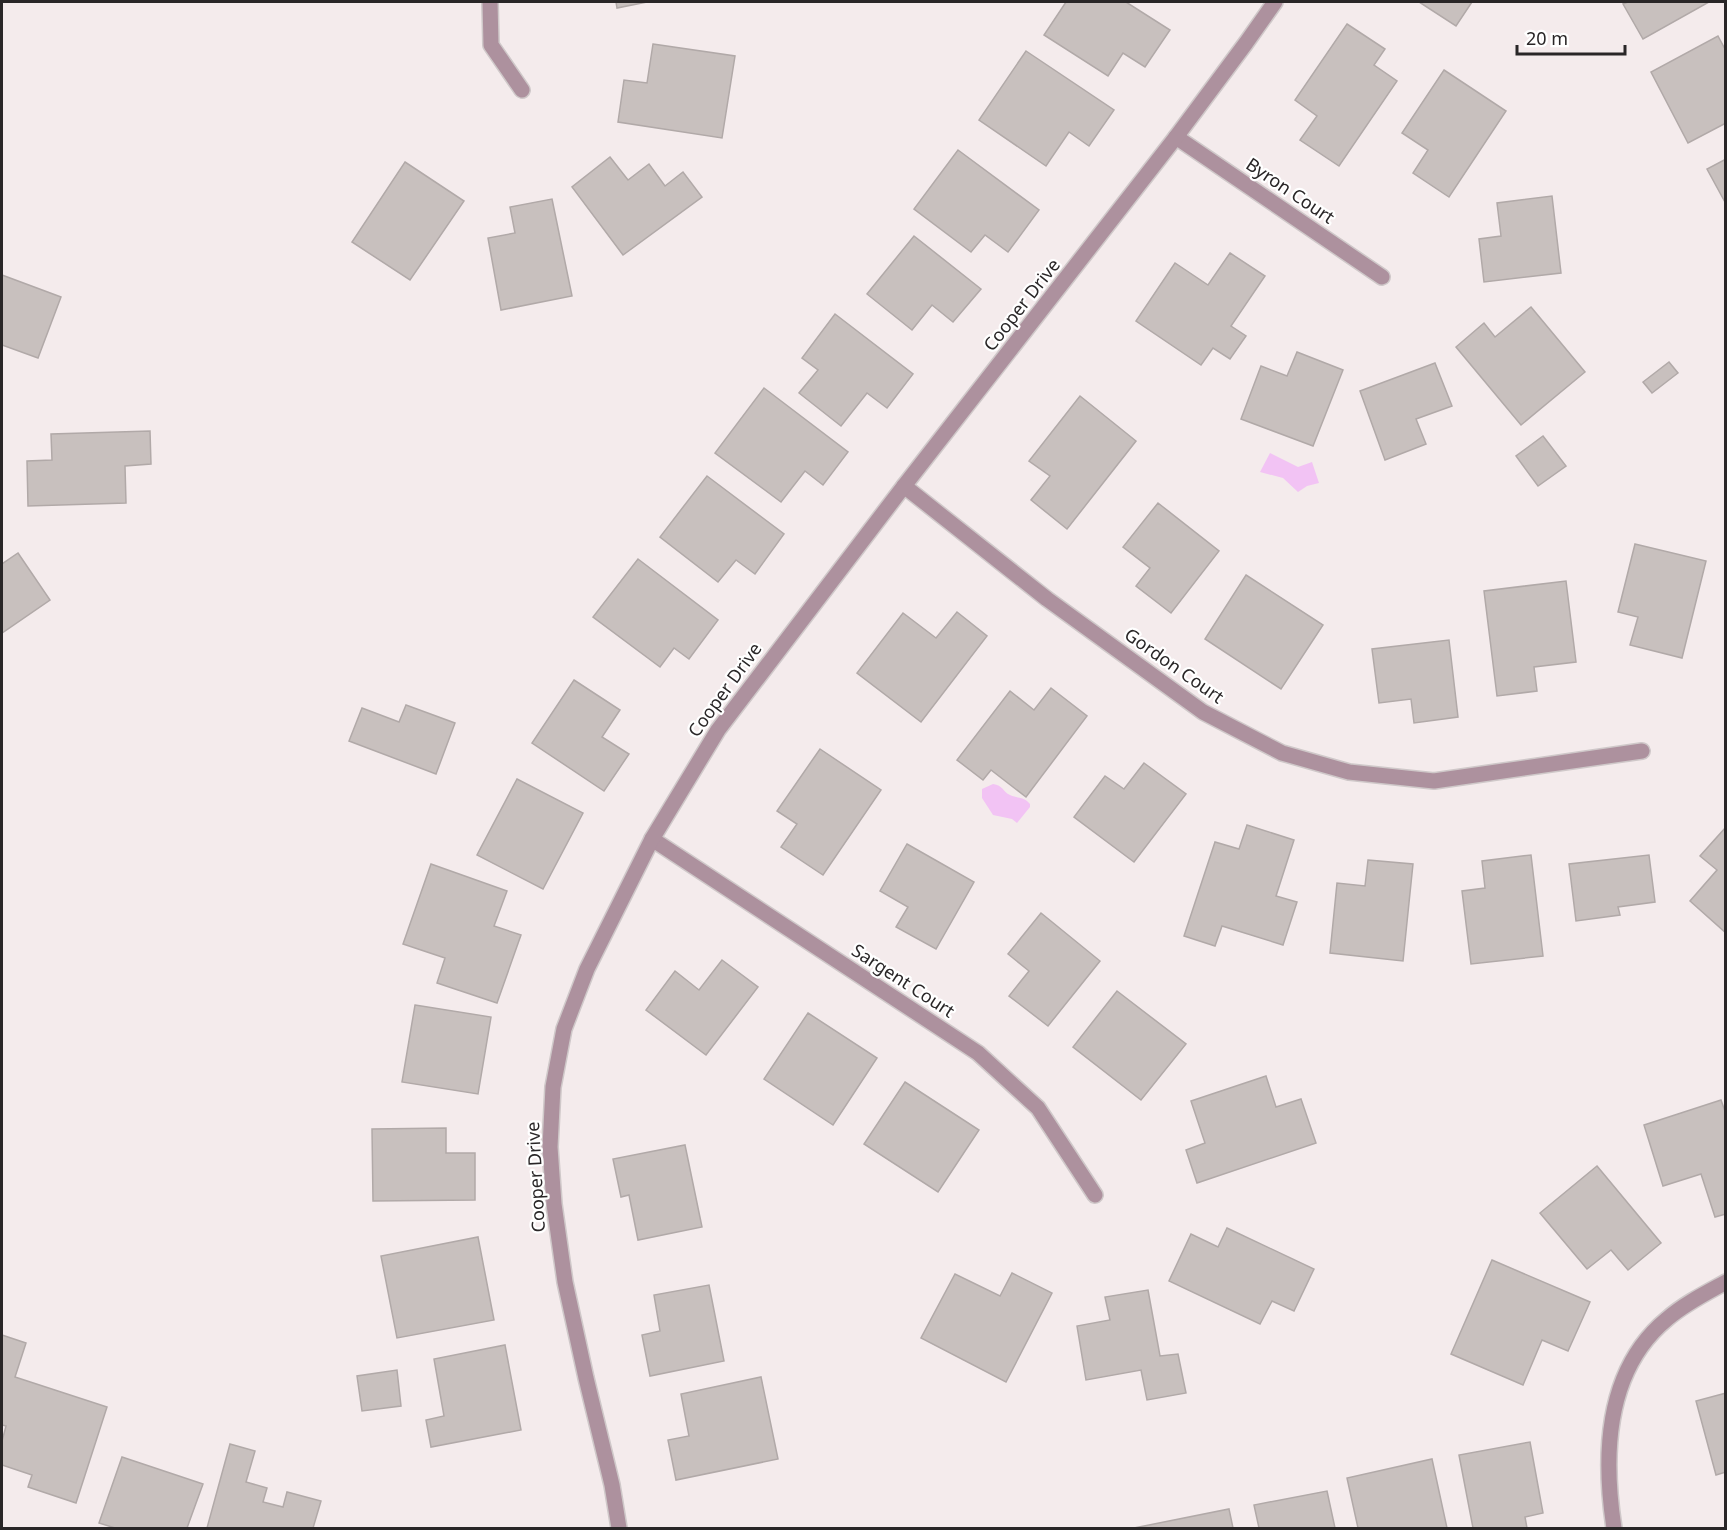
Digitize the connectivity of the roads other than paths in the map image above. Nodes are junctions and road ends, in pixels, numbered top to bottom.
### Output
1 (490, 2) edge
2 (1275, 2) edge
3 (522, 90) dead end
4 (1176, 137) junction
5 (1382, 277) dead end
6 (904, 486) junction
7 (1642, 751) dead end
8 (652, 839) junction
9 (1095, 1195) dead end
10 (1725, 1282) edge
11 (619, 1528) edge
12 (1614, 1528) edge

1 - 3 street
2 - 4 street, Cooper Drive
4 - 5 street, Byron Court
4 - 6 street, Cooper Drive
6 - 7 street, Gordon Court
6 - 8 street, Cooper Drive
8 - 9 street, Sargent Court
8 - 11 street, Cooper Drive
10 - 12 street

